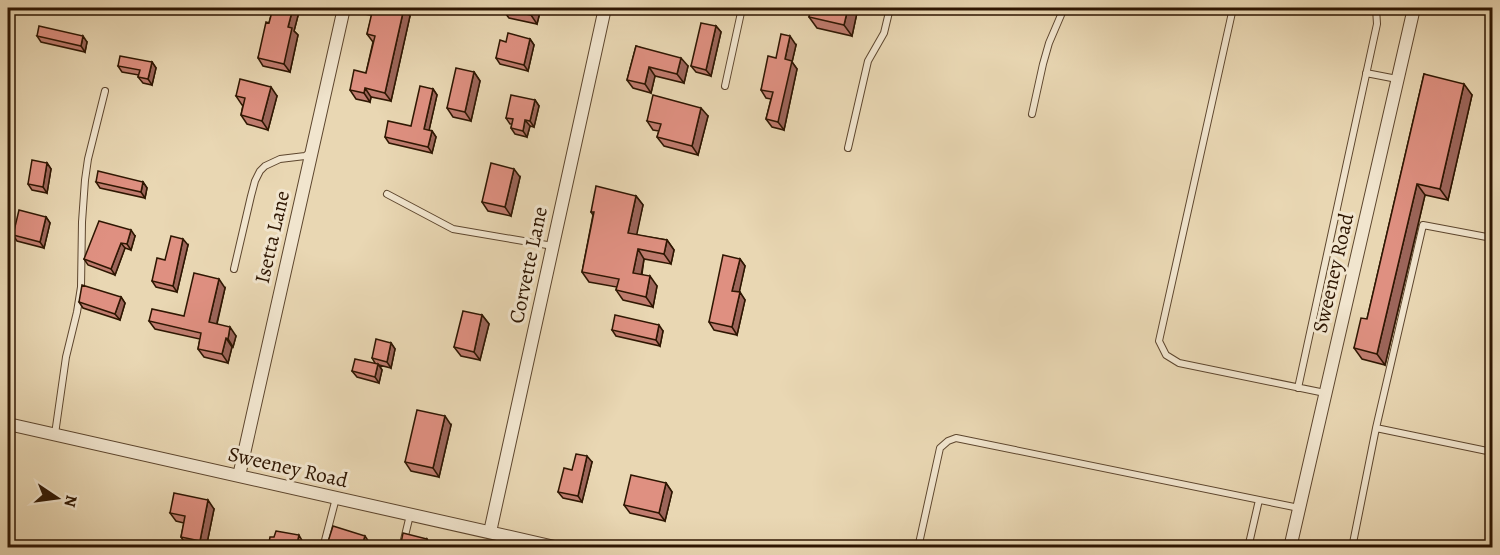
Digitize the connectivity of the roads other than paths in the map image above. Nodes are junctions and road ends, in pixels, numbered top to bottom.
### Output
1 (344, 8) edge
2 (605, 8) edge
3 (742, 8) edge
4 (890, 8) edge
5 (1064, 8) edge
6 (1233, 8) edge
7 (1376, 8) edge
8 (1414, 8) edge
9 (1366, 73) junction
10 (1397, 79) junction
11 (725, 86) dead end
12 (105, 90) dead end
13 (1032, 114) dead end
14 (848, 148) dead end
15 (311, 152) junction
16 (387, 194) dead end
17 (1492, 238) edge
18 (553, 246) junction
19 (234, 269) dead end
20 (1298, 387) junction
21 (1326, 393) junction
22 (8, 424) edge
23 (1376, 429) junction
24 (55, 435) junction
25 (1492, 452) edge
26 (239, 476) junction
27 (336, 498) junction
28 (1259, 500) junction
29 (1299, 508) junction
30 (410, 514) junction
31 (490, 532) junction
32 (554, 547) edge
33 (323, 548) edge
34 (402, 548) edge
35 (918, 548) edge
36 (1248, 548) edge
37 (1290, 548) edge
38 (1352, 548) edge

1 - 15 street, Isetta Lane
2 - 18 street, Corvette Lane
3 - 11 lane
4 - 14 lane
5 - 13 lane
6 - 20 lane
7 - 9 lane
8 - 10 street, Sweeney Road
9 - 10 lane
9 - 20 lane
10 - 21 street, Sweeney Road
12 - 24 lane
15 - 19 lane
15 - 26 street, Isetta Lane
16 - 18 lane
17 - 23 lane
18 - 31 street, Corvette Lane
20 - 21 lane
21 - 29 street, Sweeney Road
22 - 24 street, Sweeney Road
23 - 25 lane
23 - 38 lane
24 - 26 street, Sweeney Road
26 - 27 street, Sweeney Road
27 - 30 street, Sweeney Road
27 - 33 lane
28 - 29 lane
28 - 35 lane
28 - 36 lane
29 - 37 street, Sweeney Road
30 - 31 street, Sweeney Road
30 - 34 lane
31 - 32 street, Sweeney Road

